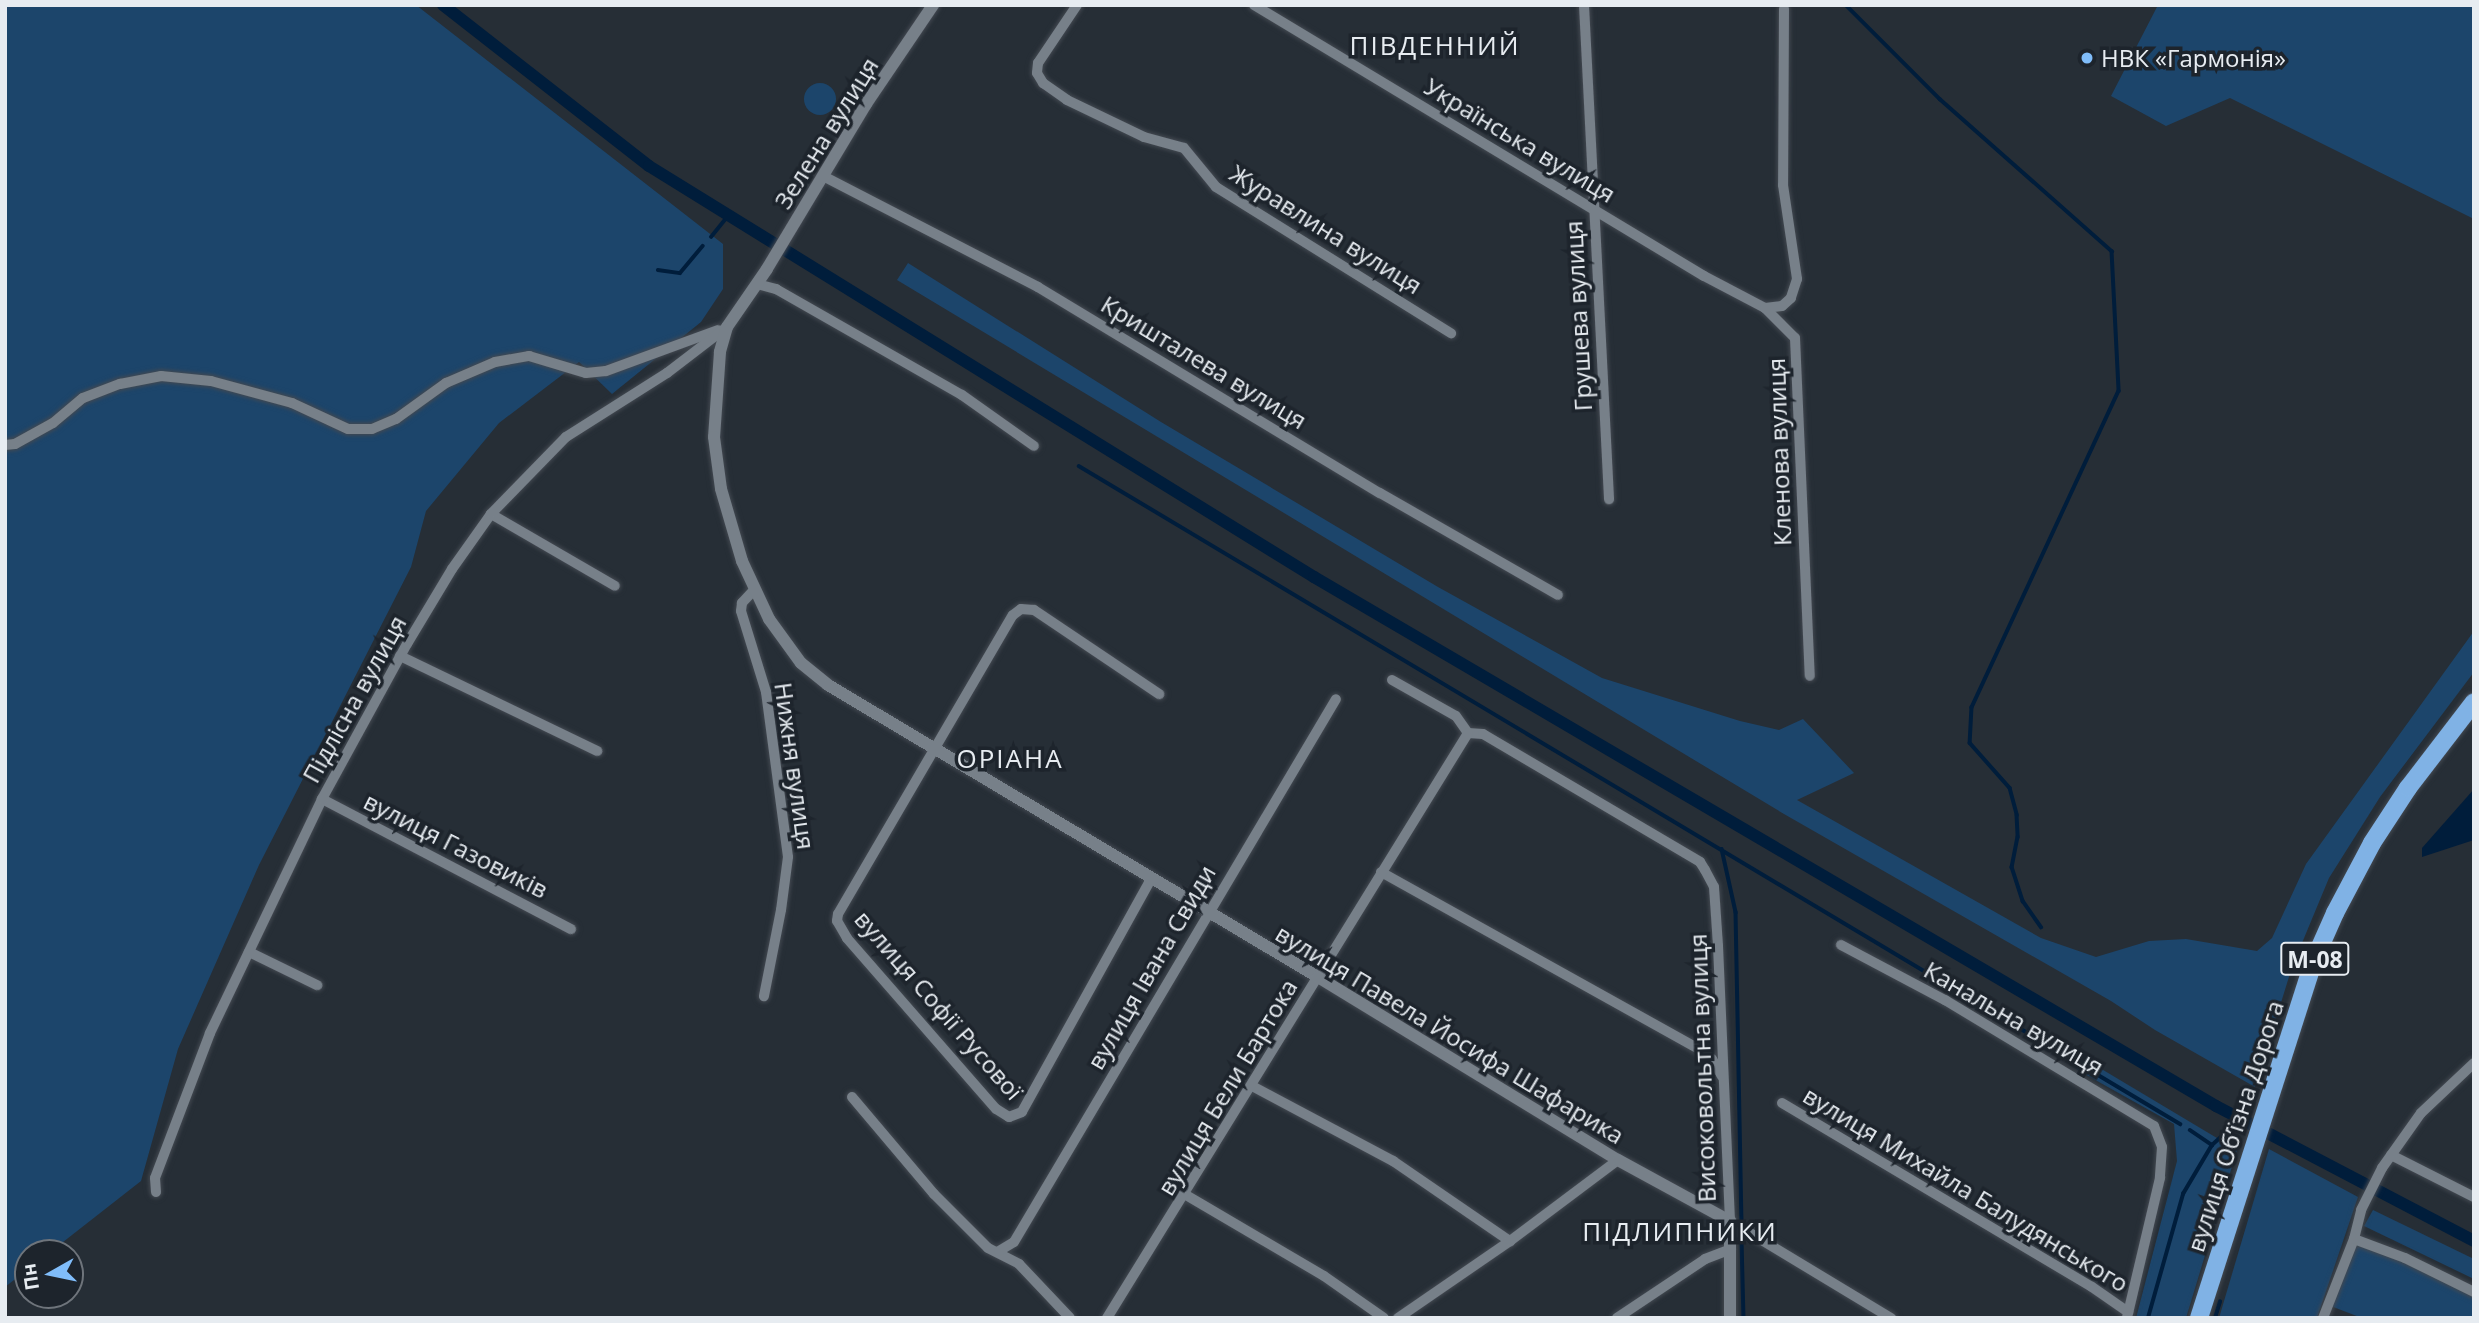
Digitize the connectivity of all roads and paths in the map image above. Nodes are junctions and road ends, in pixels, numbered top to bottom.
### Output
1 (933, 5) edge
2 (1077, 5) edge
3 (1254, 5) edge
4 (1584, 5) edge
5 (1784, 9) dead end
6 (823, 176) junction
7 (1593, 208) junction
8 (757, 284) junction
9 (1765, 308) junction
10 (727, 327) junction
11 (1451, 333) dead end
12 (5, 445) edge
13 (1034, 446) dead end
14 (1609, 499) dead end
15 (491, 514) junction
16 (615, 586) dead end
17 (754, 590) junction
18 (1558, 595) dead end
19 (400, 656) junction
20 (1810, 676) dead end
21 (1392, 680) dead end
22 (1159, 694) dead end
23 (1336, 699) dead end
24 (2474, 702) edge
25 (1468, 733) junction
26 (933, 750) junction
27 (597, 751) dead end
28 (322, 799) junction
29 (1381, 872) junction
30 (1152, 879) junction
31 (1207, 913) junction
32 (571, 929) dead end
33 (1842, 945) dead end
34 (249, 952) junction
35 (1318, 977) junction
36 (317, 985) dead end
37 (764, 996) dead end
38 (2474, 1063) edge
39 (1723, 1077) junction
40 (1252, 1086) junction
41 (852, 1097) dead end
42 (1782, 1103) dead end
43 (2391, 1155) junction
44 (1618, 1160) junction
45 (156, 1192) dead end
46 (1186, 1195) junction
47 (2474, 1197) edge
48 (1730, 1227) junction
49 (2354, 1239) junction
50 (1510, 1241) junction
51 (1731, 1249) junction
52 (999, 1251) junction
53 (2474, 1292) edge
54 (2127, 1315) edge
55 (1070, 1318) edge
56 (1107, 1318) edge
57 (1384, 1318) edge
58 (1398, 1318) edge
59 (1617, 1318) edge
60 (1730, 1318) edge
61 (1891, 1318) edge
62 (2199, 1318) edge
63 (2323, 1318) edge

1 - 6 street, Зелена вулиця
2 - 11 street, Журавлина вулиця
3 - 7 street, Українська вулиця
4 - 7 street, Грушева вулиця
5 - 9 street
6 - 8 street, Зелена вулиця
6 - 18 street, Кришталева вулиця
7 - 9 street, Українська вулиця
7 - 14 street, Грушева вулиця
8 - 10 street, Зелена вулиця
8 - 13 street
9 - 20 street, Кленова вулиця
10 - 12 street
10 - 15 street, Підлісна вулиця
10 - 17 street, вулиця Павела Йосифа Шафарика
15 - 16 street
15 - 19 street, Підлісна вулиця
17 - 26 street, вулиця Павела Йосифа Шафарика
17 - 37 street, Нижня вулиця
19 - 27 street
19 - 28 street, Підлісна вулиця
21 - 25 street
22 - 26 street
23 - 31 street, вулиця Івана Свиди
24 - 62 highway, вулиця Обʼїзна Дорога / М-08
25 - 29 street, вулиця Бели Бартока
25 - 39 street, Високовольтна вулиця
26 - 30 street, вулиця Павела Йосифа Шафарика
26 - 30 street, вулиця Софії Русової
28 - 32 street, вулиця Газовиків
28 - 34 street, Підлісна вулиця
29 - 35 street, вулиця Бели Бартока
29 - 39 street
30 - 31 street, вулиця Павела Йосифа Шафарика
31 - 35 street, вулиця Павела Йосифа Шафарика
31 - 52 street, вулиця Івана Свиди
33 - 54 street, Канальна вулиця
34 - 36 street
34 - 45 street, Підлісна вулиця
35 - 40 street, вулиця Бели Бартока
35 - 44 street, вулиця Павела Йосифа Шафарика
38 - 43 street
39 - 48 street, Високовольтна вулиця
40 - 46 street, вулиця Бели Бартока
40 - 50 street
41 - 52 street
42 - 54 street, вулиця Михайла Балудянського
43 - 47 street
43 - 49 street
44 - 48 street, вулиця Павела Йосифа Шафарика
44 - 50 street
46 - 56 street, вулиця Бели Бартока
46 - 57 street
48 - 51 street, Високовольтна вулиця
48 - 61 street, вулиця Павела Йосифа Шафарика
49 - 53 street
49 - 63 street
50 - 58 street
51 - 59 street
51 - 60 street, Високовольтна вулиця
52 - 55 street

